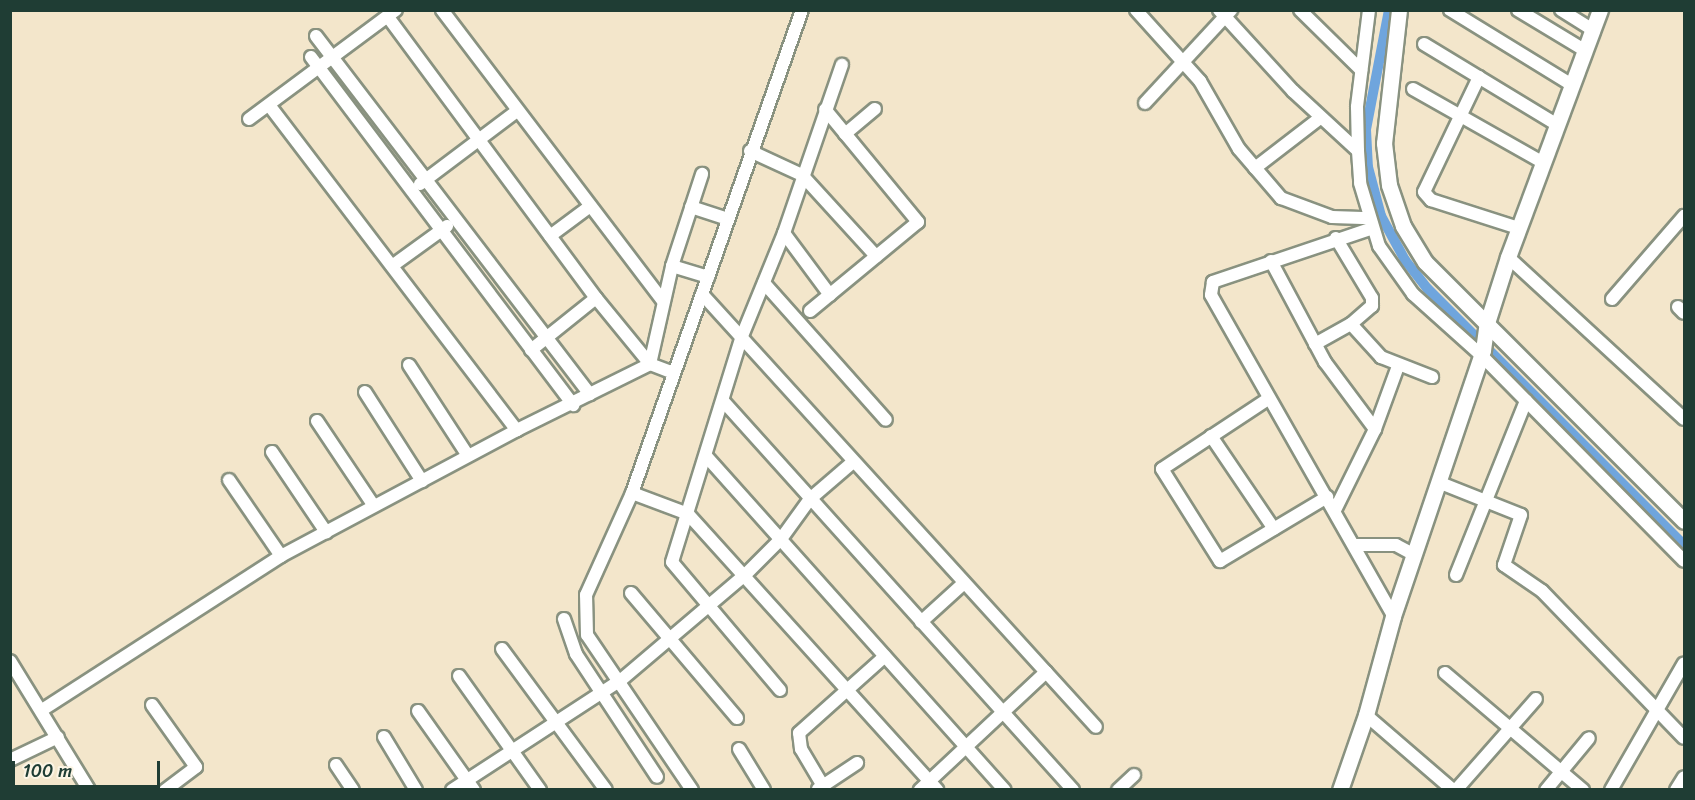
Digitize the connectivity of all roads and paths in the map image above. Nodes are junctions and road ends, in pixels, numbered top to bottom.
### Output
1 (442, 10) edge
2 (802, 10) edge
3 (1136, 10) edge
4 (1369, 10) edge
5 (1400, 10) edge
6 (1450, 10) edge
7 (1518, 10) edge
8 (1561, 10) edge
9 (1600, 10) edge
10 (1302, 11) edge
11 (1225, 13) edge
12 (392, 14) edge
13 (1594, 31) junction
14 (316, 36) dead end
15 (1425, 44) dead end
16 (1586, 51) junction
17 (311, 57) dead end
18 (333, 58) junction
19 (1185, 63) junction
20 (842, 65) dead end
21 (321, 67) junction
22 (1361, 70) junction
23 (1479, 77) junction
24 (1572, 85) junction
25 (1413, 89) dead end
26 (1145, 103) dead end
27 (269, 105) junction
28 (825, 109) junction
29 (875, 110) dead end
30 (517, 111) junction
31 (1460, 116) junction
32 (1320, 118) junction
33 (249, 120) dead end
34 (1556, 124) junction
35 (845, 134) junction
36 (479, 141) junction
37 (750, 151) junction
38 (1358, 151) junction
39 (1544, 164) junction
40 (1255, 168) junction
41 (702, 174) dead end
42 (802, 175) junction
43 (425, 181) junction
44 (412, 190) junction
45 (588, 207) junction
46 (691, 207) junction
47 (719, 216) junction
48 (1684, 216) edge
49 (455, 220) junction
50 (1372, 223) junction
51 (1518, 228) junction
52 (442, 230) junction
53 (784, 233) junction
54 (550, 236) junction
55 (1336, 238) junction
56 (876, 256) junction
57 (1508, 257) junction
58 (1271, 261) junction
59 (392, 266) junction
60 (672, 266) junction
61 (700, 275) junction
62 (764, 283) junction
63 (702, 294) junction
64 (830, 295) junction
65 (596, 298) junction
66 (1612, 299) dead end
67 (663, 301) junction
68 (810, 311) dead end
69 (1351, 324) junction
70 (1487, 328) junction
71 (742, 336) junction
72 (547, 337) junction
73 (1315, 344) junction
74 (531, 350) junction
75 (1482, 353) junction
76 (409, 365) dead end
77 (1398, 366) junction
78 (662, 369) junction
79 (1431, 377) dead end
80 (365, 392) dead end
81 (590, 394) junction
82 (1268, 399) junction
83 (1526, 401) junction
84 (724, 402) junction
85 (573, 405) junction
86 (1684, 419) edge
87 (886, 420) dead end
88 (317, 421) dead end
89 (1375, 429) junction
90 (517, 430) junction
91 (1211, 436) junction
92 (272, 452) dead end
93 (468, 456) junction
94 (706, 456) junction
95 (853, 462) junction
96 (230, 480) dead end
97 (422, 481) junction
98 (1437, 482) junction
99 (632, 493) junction
100 (1327, 497) junction
101 (810, 499) junction
102 (1484, 502) junction
103 (374, 506) junction
104 (1335, 510) junction
105 (688, 514) junction
106 (1684, 521) edge
107 (1274, 529) junction
108 (326, 532) junction
109 (781, 539) junction
110 (1354, 544) junction
111 (1406, 551) junction
112 (281, 556) junction
113 (1684, 561) edge
114 (746, 574) junction
115 (1456, 575) dead end
116 (964, 583) junction
117 (631, 592) dead end
118 (709, 607) junction
119 (1393, 616) junction
120 (564, 619) dead end
121 (921, 622) junction
122 (670, 639) junction
123 (502, 649) dead end
124 (885, 656) junction
125 (10, 661) edge
126 (1684, 663) edge
127 (1046, 672) junction
128 (1445, 674) dead end
129 (459, 676) dead end
130 (610, 687) junction
131 (780, 690) dead end
132 (847, 690) junction
133 (1536, 699) dead end
134 (152, 705) dead end
135 (1657, 709) junction
136 (42, 710) junction
137 (418, 711) dead end
138 (1003, 712) junction
139 (1366, 716) junction
140 (737, 718) dead end
141 (558, 722) junction
142 (1096, 727) dead end
143 (1509, 729) junction
144 (58, 737) junction
145 (384, 737) dead end
146 (1589, 738) dead end
147 (1684, 738) edge
148 (966, 746) junction
149 (739, 749) dead end
150 (512, 752) junction
151 (10, 760) edge
152 (857, 763) dead end
153 (336, 765) dead end
154 (1561, 772) junction
155 (1134, 775) dead end
156 (657, 777) dead end
157 (1684, 777) edge
158 (471, 786) edge
159 (929, 787) edge
160 (820, 788) edge
161 (89, 789) edge
162 (165, 789) edge
163 (353, 789) edge
164 (416, 789) edge
165 (452, 789) edge
166 (540, 789) edge
167 (606, 789) edge
168 (692, 789) edge
169 (764, 789) edge
170 (1005, 789) edge
171 (1073, 789) edge
172 (1118, 789) edge
173 (1340, 789) edge
174 (1454, 789) edge
175 (1546, 789) edge
176 (1583, 789) edge
177 (1611, 789) edge
178 (1676, 789) edge

1 - 30 street
2 - 37 street
3 - 19 street
4 - 22 street
5 - 70 street
6 - 24 street
7 - 16 street
8 - 13 street
9 - 13 street
10 - 22 street
11 - 19 street
11 - 32 street
12 - 18 street
12 - 36 street
13 - 16 street
14 - 18 street
15 - 23 street
16 - 24 street
17 - 21 street
18 - 21 street
18 - 43 street
19 - 26 street
19 - 40 street
20 - 28 street
21 - 27 street
21 - 44 street
22 - 38 street
23 - 31 street
23 - 34 street
24 - 34 street
25 - 31 street
27 - 33 street
27 - 59 street
28 - 35 street
28 - 42 street
29 - 35 street
30 - 36 street
30 - 45 street
31 - 39 street
31 - 51 street
32 - 38 street
32 - 40 street
34 - 39 street
35 - 56 street
36 - 43 street
36 - 54 street
37 - 42 street
37 - 47 street
38 - 50 street
39 - 51 street
40 - 50 street
41 - 46 street
42 - 53 street
42 - 56 street
43 - 44 street
43 - 49 street
44 - 52 street
45 - 54 street
45 - 67 street
46 - 47 street
46 - 60 street
47 - 61 street
48 - 66 street
49 - 52 street
49 - 72 street
50 - 55 street
50 - 75 street
51 - 57 street
52 - 59 street
52 - 74 street
53 - 62 street
53 - 64 street
54 - 65 street
55 - 58 street
55 - 69 street
56 - 64 street
57 - 70 street
57 - 86 street
58 - 73 street
58 - 82 street
59 - 90 street
60 - 61 street
60 - 67 street
61 - 63 street
62 - 71 street
62 - 87 street
63 - 71 street
63 - 78 street
64 - 68 street
65 - 72 street
65 - 78 street
67 - 78 street
69 - 73 street
69 - 77 street
70 - 75 street
70 - 106 street
71 - 84 street
71 - 95 street
72 - 74 street
72 - 81 street
73 - 89 street
74 - 85 street
75 - 83 street
75 - 98 street
76 - 93 street
77 - 79 street
77 - 89 street
78 - 81 street
78 - 99 street
80 - 97 street
81 - 85 street
82 - 91 street
82 - 100 street
83 - 102 street
83 - 113 street
84 - 94 street
84 - 101 street
85 - 90 street
88 - 103 street
89 - 104 street
90 - 93 street
91 - 107 street
91 - 107 street
92 - 108 street
93 - 97 street
94 - 105 street
94 - 109 street
95 - 101 street
95 - 116 street
96 - 112 street
97 - 103 street
98 - 102 street
98 - 111 street
99 - 105 street
99 - 130 street
100 - 104 street
100 - 107 street
101 - 109 street
101 - 121 street
102 - 115 street
102 - 135 street
103 - 108 street
104 - 110 street
105 - 114 street
105 - 118 street
108 - 112 street
109 - 114 street
109 - 124 street
110 - 111 street
110 - 119 street
111 - 119 street
112 - 136 street
114 - 118 street
114 - 132 street
116 - 121 street
116 - 127 street
117 - 122 street
118 - 122 street
118 - 131 street
119 - 139 street
120 - 130 street
121 - 138 street
122 - 130 street
122 - 140 street
123 - 141 street
124 - 132 street
124 - 148 street
125 - 136 street
126 - 135 street
127 - 138 street
127 - 142 street
128 - 143 street
129 - 150 street
130 - 141 street
130 - 156 street
130 - 168 street
132 - 159 street
132 - 160 street
133 - 143 street
134 - 162 street
135 - 147 street
135 - 177 street
136 - 144 street
137 - 158 street
138 - 148 street
138 - 171 street
139 - 173 street
139 - 174 street
141 - 150 street
141 - 167 street
143 - 154 street
143 - 174 street
144 - 151 street
144 - 161 street
145 - 164 street
146 - 154 street
148 - 159 street
148 - 170 street
149 - 169 street
150 - 158 street
150 - 166 street
152 - 160 street
153 - 163 street
154 - 175 street
154 - 176 street
155 - 172 street
157 - 178 street
158 - 165 street

